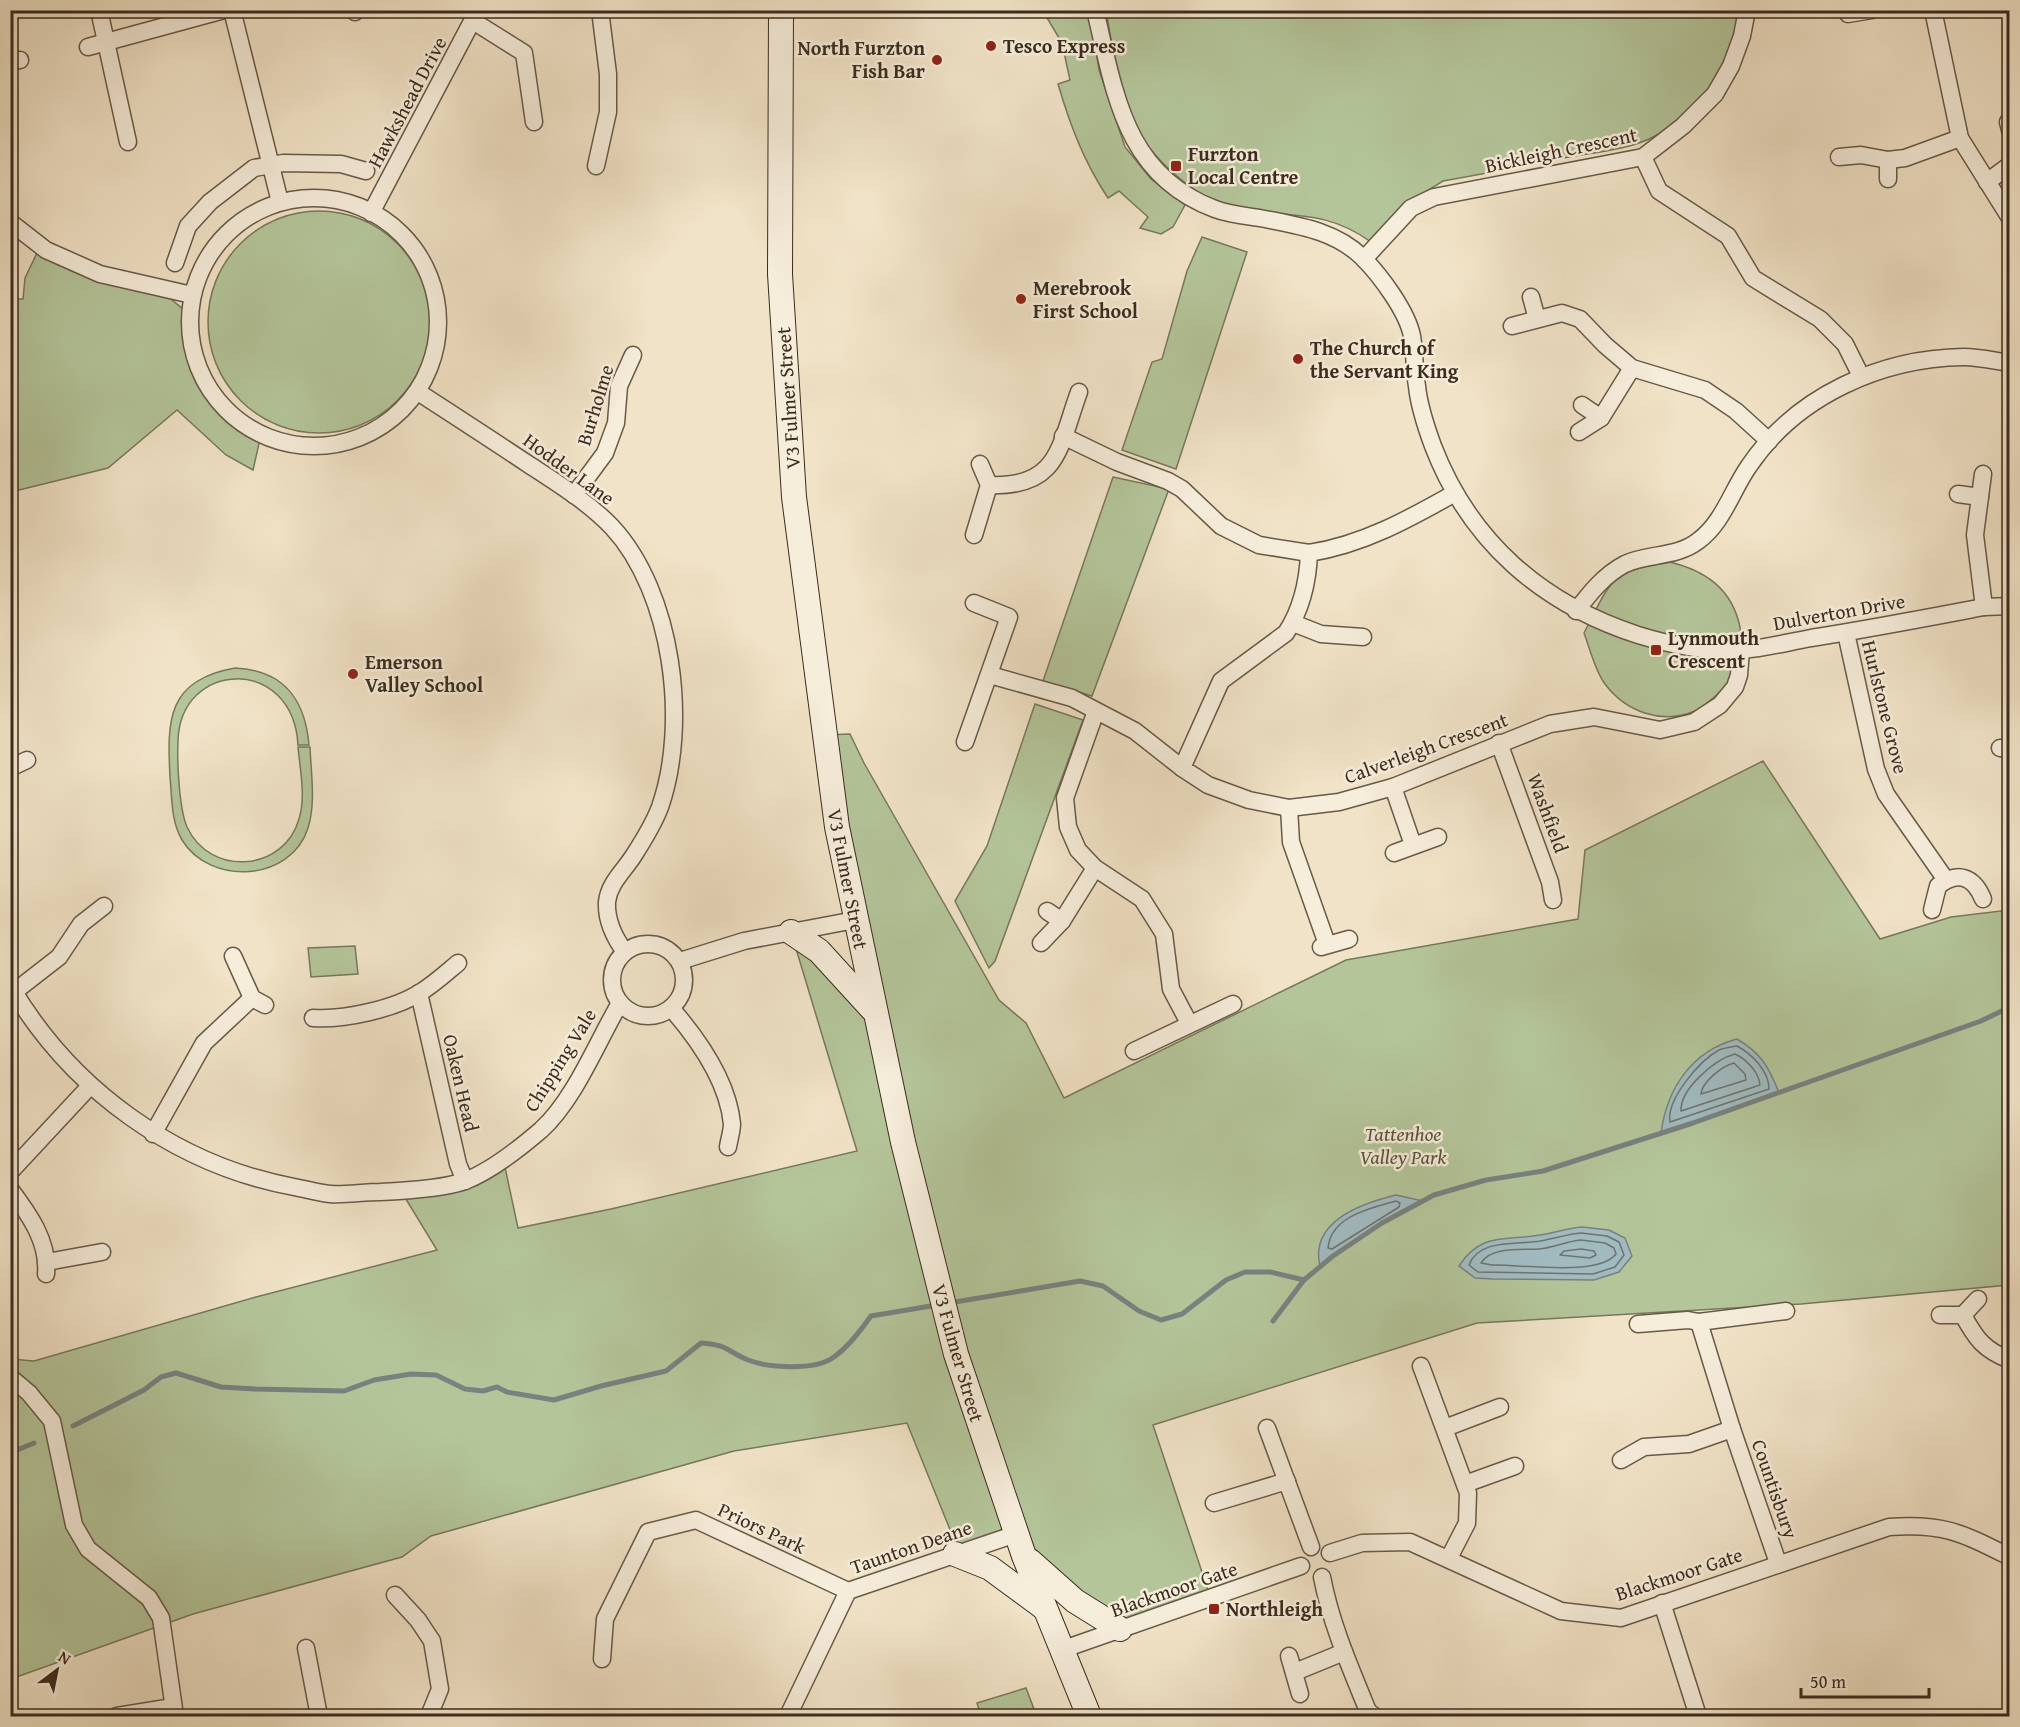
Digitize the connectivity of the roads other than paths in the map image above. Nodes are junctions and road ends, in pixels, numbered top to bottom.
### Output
1 (99, 10) edge
2 (224, 10) edge
3 (232, 10) edge
4 (600, 10) edge
5 (781, 10) edge
6 (1095, 10) edge
7 (1747, 10) edge
8 (1872, 10) edge
9 (1933, 10) edge
10 (1848, 14) dead end
11 (476, 16) edge
12 (107, 43) junction
13 (88, 47) dead end
14 (534, 122) dead end
15 (1960, 138) junction
16 (128, 142) dead end
17 (1643, 157) junction
18 (1839, 158) dead end
19 (1888, 160) junction
20 (271, 165) junction
21 (2010, 165) edge
22 (596, 166) dead end
23 (366, 171) dead end
24 (1888, 179) dead end
25 (1987, 182) junction
26 (280, 202) junction
27 (371, 213) junction
28 (2010, 218) edge
29 (10, 222) edge
30 (1364, 259) junction
31 (175, 263) dead end
32 (192, 295) junction
33 (1531, 297) dead end
34 (1537, 319) junction
35 (1512, 326) dead end
36 (633, 355) dead end
37 (2010, 363) edge
38 (1632, 368) junction
39 (1861, 376) junction
40 (418, 392) junction
41 (1078, 392) dead end
42 (1582, 405) dead end
43 (1601, 417) junction
44 (1579, 432) dead end
45 (1063, 436) junction
46 (1769, 441) junction
47 (980, 464) dead end
48 (1983, 474) dead end
49 (989, 485) junction
50 (1455, 493) junction
51 (574, 495) junction
52 (1958, 495) dead end
53 (1980, 497) junction
54 (974, 535) dead end
55 (1309, 553) junction
56 (974, 603) dead end
57 (2010, 606) edge
58 (1984, 607) junction
59 (1576, 611) junction
60 (1293, 623) junction
61 (1846, 633) junction
62 (1363, 637) dead end
63 (1741, 650) junction
64 (990, 675) junction
65 (1096, 711) junction
66 (965, 742) dead end
67 (1499, 743) junction
68 (27, 760) dead end
69 (10, 768) edge
70 (1182, 768) junction
71 (1393, 787) junction
72 (1289, 808) junction
73 (1437, 837) dead end
74 (1413, 845) junction
75 (1394, 853) dead end
76 (1095, 868) junction
77 (1946, 880) junction
78 (1983, 899) dead end
79 (1553, 900) dead end
80 (104, 906) dead end
81 (1932, 910) dead end
82 (1047, 911) dead end
83 (855, 920) junction
84 (1062, 921) junction
85 (791, 932) junction
86 (1350, 939) dead end
87 (1041, 943) dead end
88 (625, 952) junction
89 (233, 956) dead end
90 (680, 961) junction
91 (458, 963) dead end
92 (12, 988) edge
93 (419, 993) junction
94 (621, 1003) junction
95 (1233, 1004) dead end
96 (671, 1008) junction
97 (874, 1011) junction
98 (322, 1015) dead end
99 (1189, 1023) junction
100 (1134, 1051) dead end
101 (90, 1086) junction
102 (153, 1134) junction
103 (728, 1147) dead end
104 (10, 1172) edge
105 (465, 1181) junction
106 (10, 1189) edge
107 (102, 1252) dead end
108 (1978, 1299) dead end
109 (1786, 1311) dead end
110 (1963, 1315) junction
111 (1940, 1316) dead end
112 (1699, 1322) junction
113 (1638, 1324) dead end
114 (2010, 1360) edge
115 (1421, 1366) dead end
116 (10, 1377) edge
117 (1500, 1407) dead end
118 (1267, 1428) dead end
119 (1445, 1428) junction
120 (1732, 1429) junction
121 (1621, 1460) dead end
122 (1515, 1466) dead end
123 (1287, 1481) junction
124 (1465, 1484) junction
125 (1214, 1503) dead end
126 (1020, 1545) junction
127 (1311, 1546) junction
128 (1330, 1553) junction
129 (955, 1554) junction
130 (2010, 1557) edge
131 (1449, 1558) junction
132 (1778, 1563) junction
133 (1301, 1566) junction
134 (1322, 1577) junction
135 (848, 1591) junction
136 (395, 1595) dead end
137 (1662, 1603) junction
138 (1045, 1608) junction
139 (1119, 1629) junction
140 (306, 1648) dead end
141 (1061, 1650) junction
142 (1344, 1652) junction
143 (1289, 1656) dead end
144 (602, 1659) dead end
145 (1295, 1672) junction
146 (1300, 1694) dead end
147 (174, 1712) edge
148 (1368, 1715) edge
149 (117, 1716) edge
150 (319, 1716) edge
151 (429, 1716) edge
152 (788, 1716) edge
153 (1089, 1716) edge
154 (1698, 1716) edge

1 - 12 street
2 - 12 street
3 - 20 street
4 - 22 street
5 - 83 street, V3 Fulmer Street
6 - 30 street, Dulverton Drive
7 - 17 street, Bickleigh Crescent
8 - 10 street
9 - 15 street
11 - 14 street
11 - 27 street, Hawkshead Drive
12 - 13 street
12 - 16 street
15 - 19 street
15 - 25 street
17 - 30 street, Bickleigh Crescent
17 - 39 street
18 - 19 street
19 - 24 street
20 - 23 street
20 - 26 street
20 - 31 street
21 - 25 street
25 - 28 street
26 - 27 street
26 - 32 street
27 - 40 street
29 - 32 street
30 - 50 street, Dulverton Drive
32 - 40 street
33 - 34 street
34 - 35 street
34 - 38 street
36 - 51 street, Burholme
37 - 39 street
38 - 43 street
38 - 46 street
39 - 46 street
40 - 51 street, Hodder Lane
41 - 45 street
42 - 43 street
43 - 44 street
45 - 49 street
45 - 55 street
46 - 59 street
47 - 49 street
48 - 53 street
49 - 54 street
50 - 55 street
50 - 59 street, Dulverton Drive
51 - 88 street, Hodder Lane
52 - 53 street
53 - 58 street
55 - 60 street
56 - 64 street
57 - 58 street, Dulverton Drive
58 - 61 street, Dulverton Drive
59 - 63 street, Dulverton Drive
60 - 62 street
60 - 70 street
61 - 63 street, Dulverton Drive
61 - 77 street, Hurlstone Grove
63 - 67 street, Calverleigh Crescent
64 - 65 street, Calverleigh Crescent
64 - 66 street
65 - 70 street, Calverleigh Crescent
65 - 76 street
67 - 71 street, Calverleigh Crescent
67 - 79 street, Washfield
68 - 69 street
70 - 72 street, Calverleigh Crescent
71 - 72 street, Calverleigh Crescent
71 - 74 street
72 - 86 street
73 - 74 street
74 - 75 street
76 - 84 street
76 - 99 street
77 - 78 street
77 - 81 street
80 - 92 street
82 - 84 street
83 - 85 street
83 - 97 street, V3 Fulmer Street
84 - 87 street
85 - 90 street
85 - 97 street
88 - 90 street
88 - 94 street
89 - 102 street
90 - 96 street
91 - 93 street
92 - 101 street, Chipping Vale
93 - 98 street
93 - 105 street, Oaken Head
94 - 96 street
94 - 105 street, Chipping Vale
95 - 99 street
96 - 103 street
97 - 126 street, V3 Fulmer Street
99 - 100 street
101 - 102 street, Chipping Vale
101 - 104 street
102 - 105 street, Chipping Vale
106 - 107 street
108 - 110 street
109 - 112 street
110 - 111 street
110 - 114 street
112 - 113 street
112 - 120 street, Countisbury
115 - 119 street
116 - 147 street
117 - 119 street
118 - 123 street
119 - 124 street
120 - 121 street, Countisbury
120 - 132 street, Countisbury
122 - 124 street
123 - 125 street
123 - 127 street
124 - 131 street
126 - 129 street, Taunton Deane
126 - 138 street, V3 Fulmer Street
126 - 139 street
127 - 128 street
127 - 133 street
128 - 131 street, Blackmoor Gate
128 - 134 street
129 - 135 street, Taunton Deane
129 - 138 street
130 - 132 street, Blackmoor Gate
131 - 137 street, Blackmoor Gate
132 - 137 street, Blackmoor Gate
133 - 134 street
133 - 139 street, Blackmoor Gate
134 - 142 street
135 - 144 street, Priors Park
135 - 152 street, Taunton Deane
136 - 151 street
137 - 154 street
138 - 141 street, V3 Fulmer Street
139 - 141 street, Blackmoor Gate
140 - 150 street
141 - 153 street, V3 Fulmer Street
142 - 145 street
142 - 148 street
143 - 145 street
145 - 146 street
147 - 149 street

